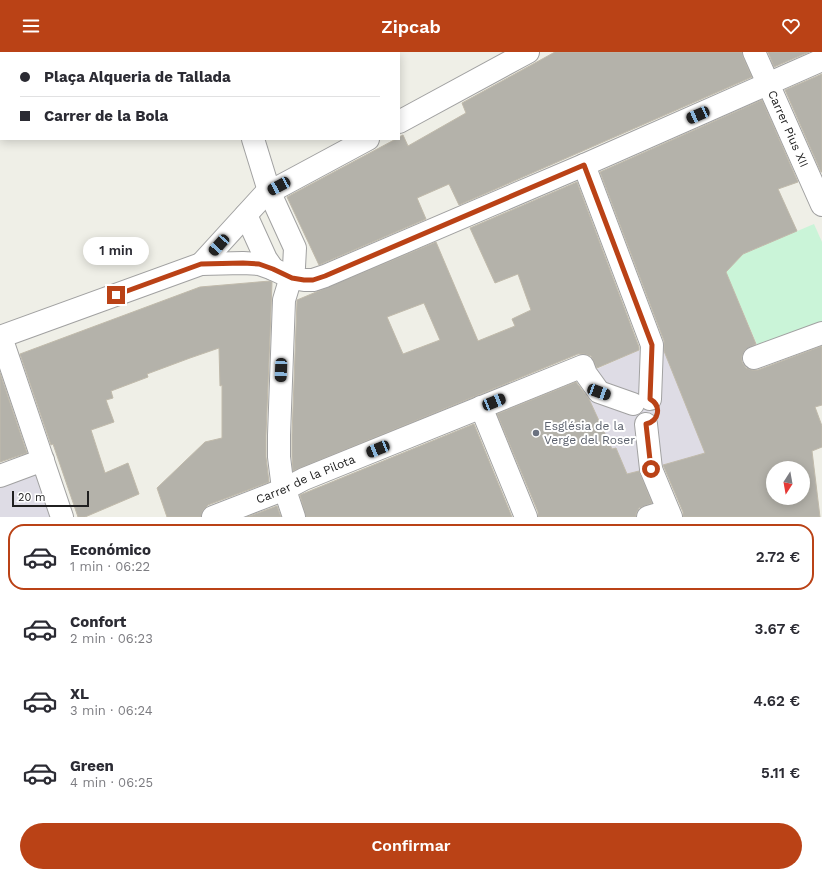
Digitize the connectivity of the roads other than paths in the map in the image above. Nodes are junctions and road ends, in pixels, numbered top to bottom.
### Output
1 (528, 52) edge
2 (754, 52) edge
3 (822, 60) edge
4 (768, 83) junction
5 (400, 121) edge
6 (253, 140) edge
7 (366, 140) edge
8 (584, 165) junction
9 (270, 191) junction
10 (822, 205) edge
11 (246, 215) junction
12 (201, 264) junction
13 (282, 274) junction
14 (822, 333) edge
15 (0, 337) edge
16 (754, 358) dead end
17 (641, 402) junction
18 (481, 407) junction
19 (43, 460) junction
20 (0, 476) edge
21 (285, 489) junction
22 (662, 515) edge
23 (62, 517) edge
24 (212, 517) edge
25 (294, 517) edge
26 (526, 517) edge

1 - 5 street
2 - 4 street, Carrer Pius XII
3 - 4 street
4 - 8 street
4 - 10 street, Carrer Pius XII
6 - 9 street
7 - 9 street
8 - 13 street
8 - 17 street
9 - 11 street
9 - 13 street
11 - 12 street
11 - 13 street
12 - 13 street
12 - 15 street
13 - 21 street
14 - 16 street
15 - 19 street
17 - 18 street, Carrer de la Pilota
17 - 22 street
18 - 21 street, Carrer de la Pilota
18 - 26 street
19 - 20 street
19 - 23 street
21 - 24 street, Carrer de la Pilota
21 - 25 street

